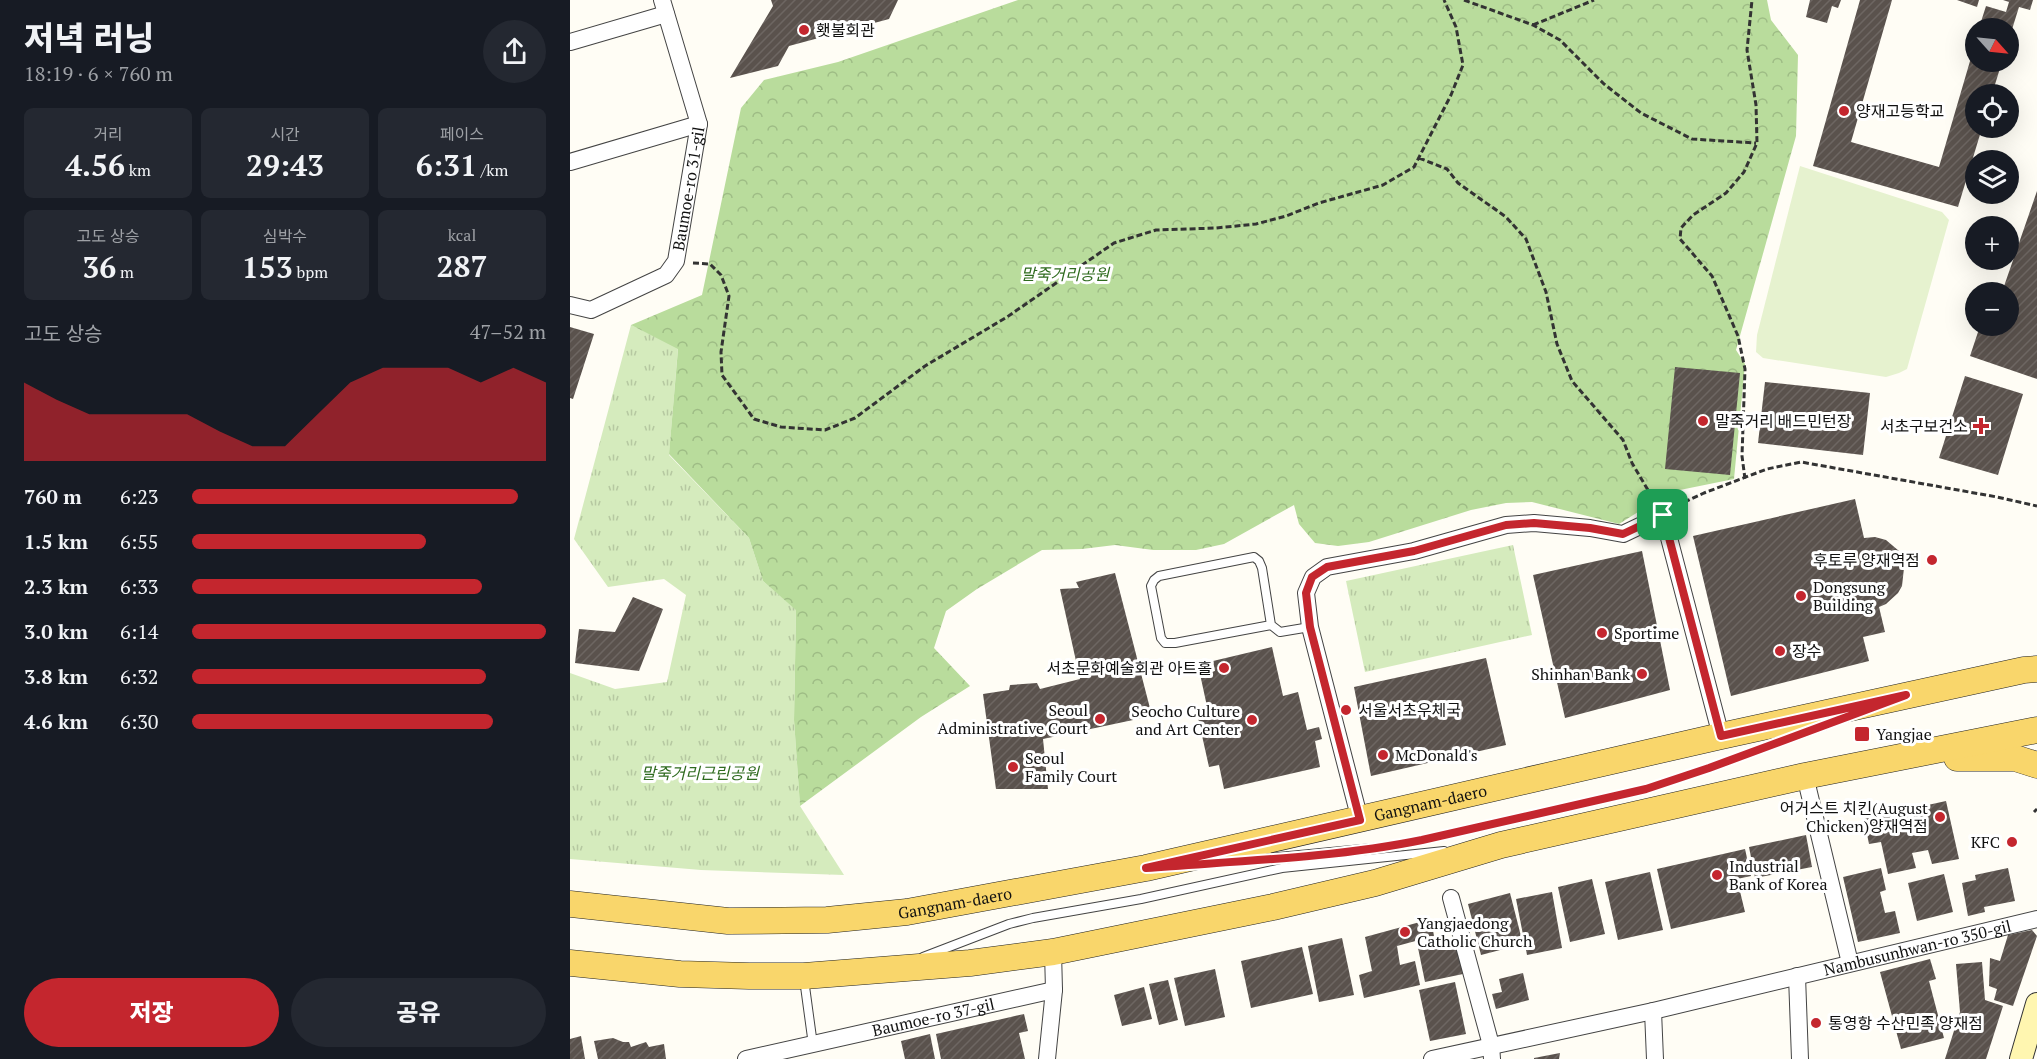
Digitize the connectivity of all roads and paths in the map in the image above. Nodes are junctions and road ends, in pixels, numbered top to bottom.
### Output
1 (1444, 0) edge
2 (1464, 0) edge
3 (1594, 0) edge
4 (1752, 0) edge
5 (664, 7) edge
6 (1533, 25) junction
7 (570, 42) edge
8 (1451, 95) junction
9 (699, 124) junction
10 (1756, 143) junction
11 (570, 162) edge
12 (676, 261) junction
13 (570, 305) edge
14 (1744, 479) junction
15 (2037, 506) edge
16 (1663, 515) junction
17 (1270, 625) junction
18 (1310, 627) junction
19 (2033, 668) edge
20 (1906, 695) junction
21 (1841, 719) dead end
22 (1831, 723) dead end
23 (2037, 730) edge
24 (1721, 736) junction
25 (1894, 758) junction
26 (2037, 765) edge
27 (1805, 776) junction
28 (1360, 820) junction
29 (1501, 845) junction
30 (1146, 868) junction
31 (1451, 898) dead end
32 (570, 904) edge
33 (2037, 919) edge
34 (1053, 952) junction
35 (570, 963) edge
36 (1850, 963) junction
37 (892, 969) junction
38 (804, 975) junction
39 (1797, 976) junction
40 (1054, 990) junction
41 (2037, 1004) edge
42 (1653, 1011) junction
43 (813, 1045) junction
44 (1491, 1052) edge
45 (746, 1059) edge
46 (1047, 1059) edge
47 (1432, 1059) edge
48 (1655, 1059) edge
49 (1800, 1059) edge
50 (2021, 1059) edge

1 - 8 path
2 - 6 path
3 - 6 path
4 - 10 path
5 - 7 street
5 - 9 street, Baumoe-ro 31-gil
6 - 10 path
8 - 12 path
8 - 16 path
9 - 11 street
9 - 12 street, Baumoe-ro 31-gil
10 - 14 path
12 - 13 street, Baumoe-ro 31-gil
14 - 15 path
14 - 16 path
16 - 18 street
16 - 24 street
17 - 17 lane
17 - 18 lane
18 - 28 street
19 - 20 main road, Gangnam-daero
20 - 21 lane
20 - 24 main road, Gangnam-daero
22 - 30 lane
23 - 25 main road
24 - 28 main road, Gangnam-daero
25 - 26 main road
25 - 27 main road
27 - 29 main road
27 - 36 street
28 - 30 main road, Gangnam-daero
29 - 34 main road
29 - 37 lane
30 - 32 main road, Gangnam-daero
31 - 44 street
33 - 36 street, Nambusunhwan-ro 350-gil
34 - 37 main road
34 - 40 street
35 - 38 main road
36 - 39 street, Nambusunhwan-ro 350-gil
37 - 38 main road
38 - 43 lane
39 - 42 street, Nambusunhwan-ro 350-gil
39 - 49 street
40 - 43 street, Baumoe-ro 37-gil
40 - 46 street
41 - 50 main road
42 - 44 street, Nambusunhwan-ro 350-gil
42 - 48 street
43 - 45 street, Baumoe-ro 37-gil
44 - 47 street, Nambusunhwan-ro 350-gil

